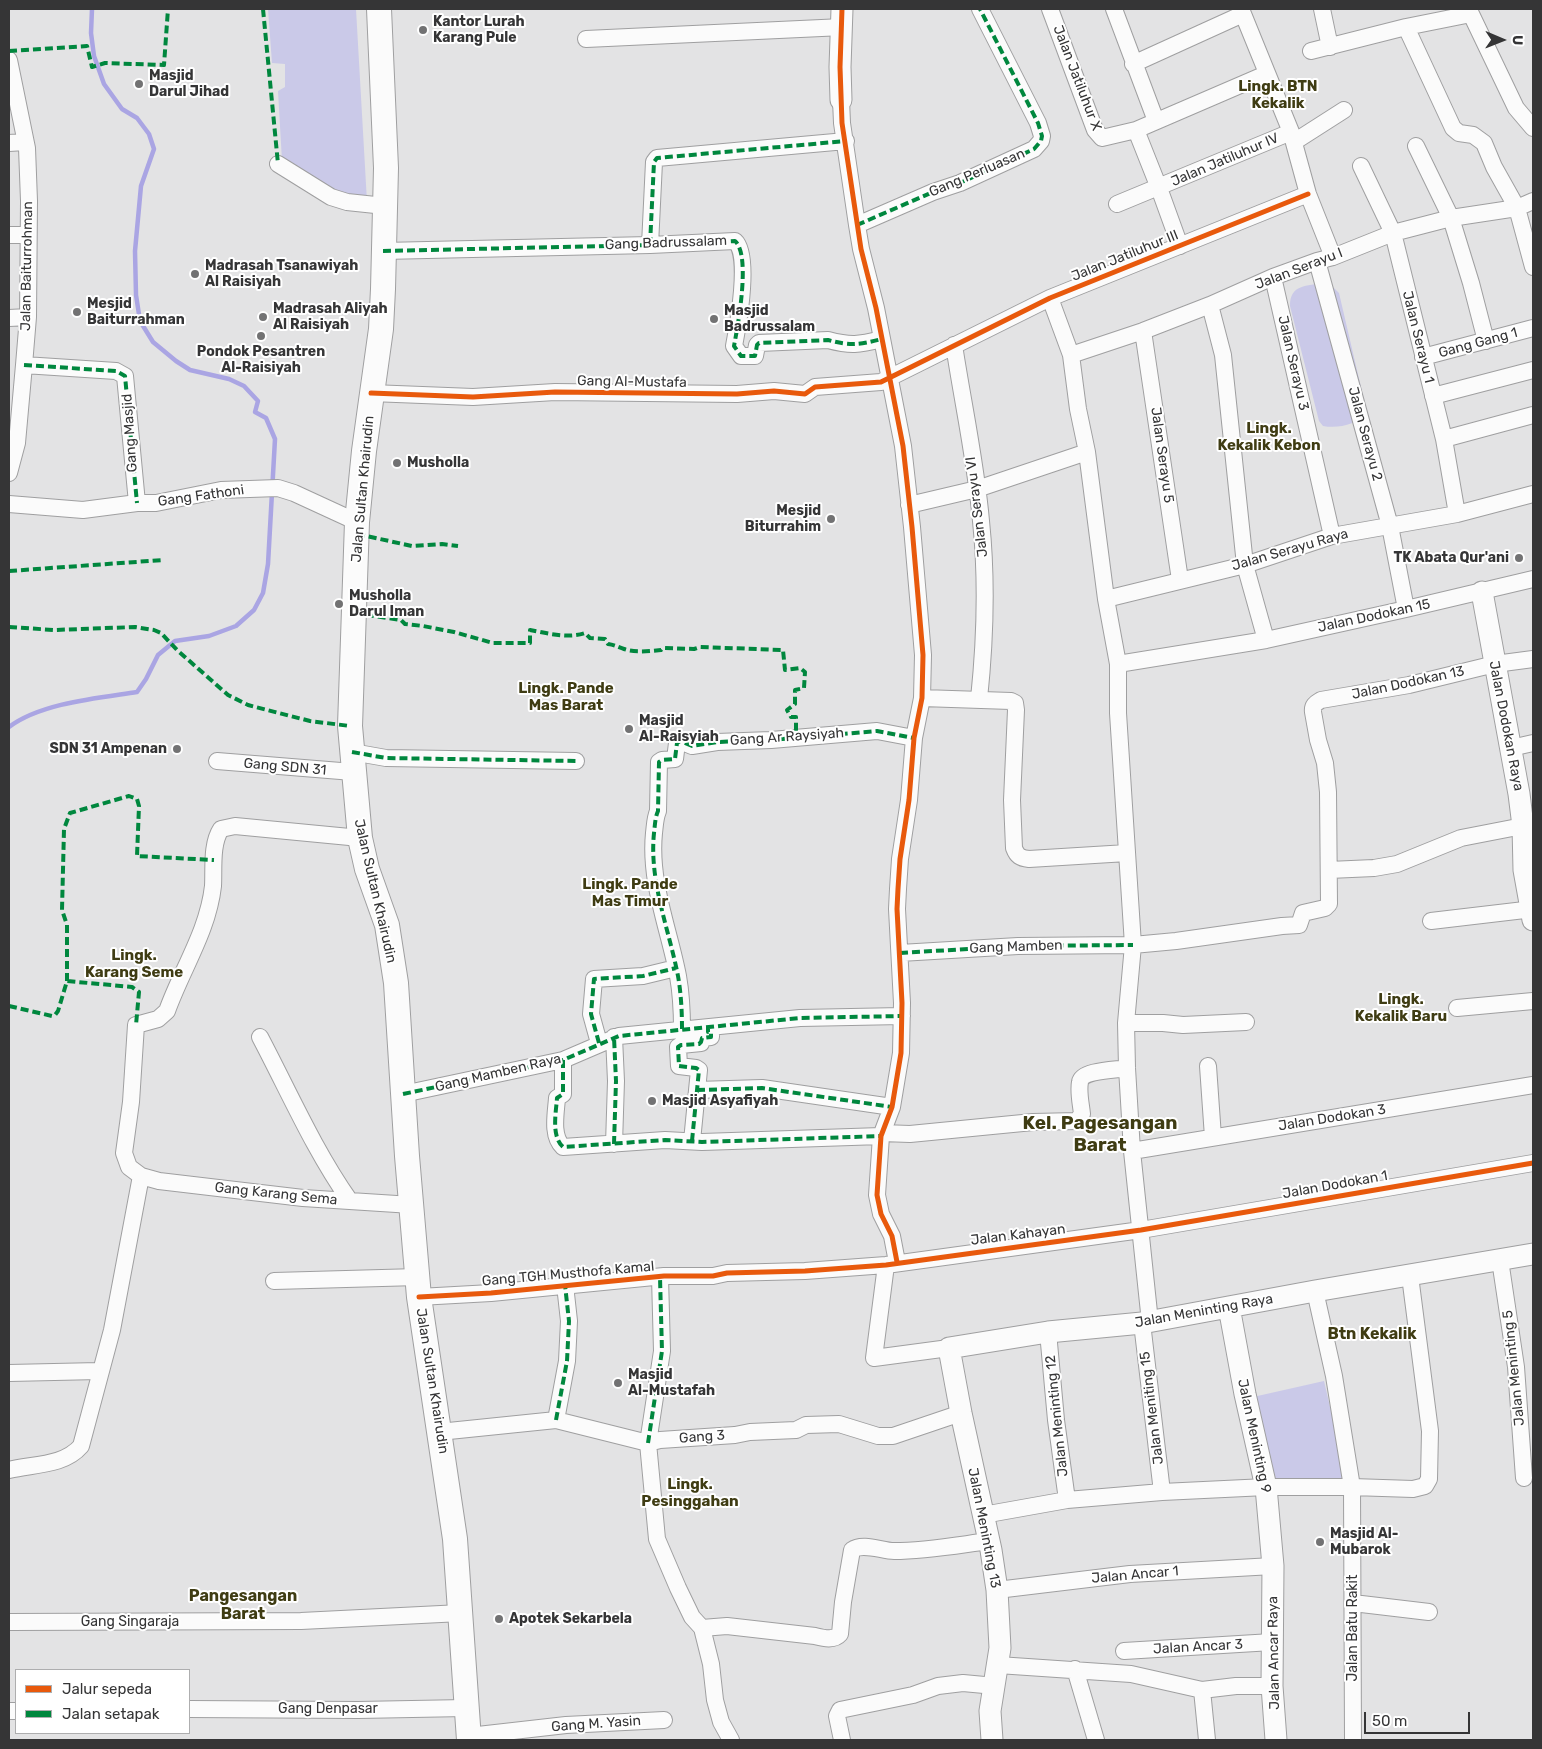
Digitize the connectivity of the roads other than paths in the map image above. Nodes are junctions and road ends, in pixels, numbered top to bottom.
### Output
1 (379, 9) edge
2 (980, 9) edge
3 (1050, 9) edge
4 (1114, 9) edge
5 (1322, 9) edge
6 (1242, 11) edge
7 (842, 18) edge
8 (1406, 27) junction
9 (586, 39) dead end
10 (1330, 47) junction
11 (1311, 51) dead end
12 (9, 60) edge
13 (1133, 64) junction
14 (1266, 74) junction
15 (841, 100) joint
16 (1344, 110) dead end
17 (1156, 122) junction
18 (1533, 128) edge
19 (1136, 130) junction
20 (1292, 137) junction
21 (846, 141) junction
22 (26, 142) junction
23 (9, 143) edge
24 (1416, 146) dead end
25 (278, 164) dead end
26 (1361, 166) dead end
27 (1159, 188) junction
28 (1308, 194) junction
29 (1533, 201) edge
30 (1118, 204) dead end
31 (386, 206) junction
32 (1517, 208) junction
33 (1451, 218) junction
34 (857, 225) junction
35 (1393, 233) junction
36 (9, 235) edge
37 (27, 235) junction
38 (650, 245) junction
39 (1180, 246) junction
40 (383, 251) junction
41 (1325, 259) junction
42 (1533, 264) edge
43 (1273, 278) junction
44 (1050, 298) junction
45 (1210, 305) junction
46 (28, 317) junction
47 (9, 318) edge
48 (1533, 328) edge
49 (1143, 331) junction
50 (882, 339) junction
51 (1486, 341) junction
52 (954, 345) junction
53 (1071, 355) junction
54 (1423, 357) junction
55 (24, 365) junction
56 (1533, 370) edge
57 (890, 379) junction
58 (15, 391) edge
59 (371, 393) junction
60 (1433, 396) junction
61 (1533, 416) edge
62 (1444, 439) junction
63 (13, 443) edge
64 (1087, 452) junction
65 (9, 473) edge
66 (977, 488) junction
67 (1533, 494) edge
68 (137, 503) junction
69 (9, 504) edge
70 (909, 505) junction
71 (1457, 514) junction
72 (357, 522) junction
73 (1390, 526) junction
74 (1332, 536) junction
75 (1245, 565) junction
76 (1533, 579) edge
77 (1180, 580) junction
78 (1482, 592) junction
79 (1106, 598) junction
80 (1406, 609) junction
81 (1266, 640) junction
82 (1533, 659) edge
83 (1118, 664) junction
84 (1494, 664) junction
85 (922, 698) junction
86 (980, 700) junction
87 (914, 738) junction
88 (1533, 743) edge
89 (1511, 748) junction
90 (217, 761) dead end
91 (576, 761) dead end
92 (353, 762) junction
93 (1528, 825) edge
94 (360, 838) junction
95 (1128, 853) junction
96 (1328, 870) junction
97 (1532, 913) edge
98 (1431, 922) dead end
99 (1133, 945) junction
100 (900, 953) junction
101 (676, 968) junction
102 (1533, 1001) edge
103 (1457, 1008) dead end
104 (902, 1016) junction
105 (1246, 1022) dead end
106 (1126, 1023) junction
107 (708, 1027) junction
108 (682, 1029) junction
109 (260, 1037) dead end
110 (611, 1039) junction
111 (563, 1060) junction
112 (1208, 1066) dead end
113 (1127, 1068) junction
114 (1533, 1085) edge
115 (697, 1090) junction
116 (403, 1094) junction
117 (892, 1107) junction
118 (882, 1135) junction
119 (1213, 1137) junction
120 (692, 1141) junction
121 (614, 1144) junction
122 (1132, 1151) junction
123 (1533, 1163) edge
124 (141, 1176) junction
125 (350, 1201) junction
126 (412, 1205) junction
127 (1141, 1230) junction
128 (1533, 1254) edge
129 (1500, 1260) junction
130 (892, 1264) junction
131 (1410, 1276) junction
132 (660, 1277) junction
133 (274, 1281) dead end
134 (565, 1285) junction
135 (419, 1287) junction
136 (1315, 1291) junction
137 (1229, 1307) junction
138 (1146, 1322) junction
139 (1048, 1332) junction
140 (949, 1348) junction
141 (99, 1371) junction
142 (9, 1373) edge
143 (961, 1413) junction
144 (556, 1420) junction
145 (439, 1432) junction
146 (648, 1443) junction
147 (9, 1470) edge
148 (1524, 1478) dead end
149 (1266, 1487) junction
150 (1352, 1487) junction
151 (1162, 1492) junction
152 (1067, 1500) junction
153 (983, 1515) junction
154 (989, 1541) junction
155 (1273, 1566) junction
156 (997, 1590) junction
157 (1352, 1603) junction
158 (1430, 1612) dead end
159 (461, 1613) junction
160 (9, 1622) edge
161 (702, 1628) junction
162 (1272, 1642) junction
163 (1124, 1651) dead end
164 (998, 1665) junction
165 (1075, 1669) junction
166 (995, 1686) junction
167 (1272, 1686) junction
168 (1202, 1690) junction
169 (466, 1708) junction
170 (190, 1710) edge
171 (664, 1720) dead end
172 (469, 1738) edge
173 (731, 1740) edge
174 (842, 1740) edge
175 (992, 1740) edge
176 (1096, 1740) edge
177 (1208, 1740) edge
178 (1276, 1740) edge
179 (1353, 1740) edge

1 - 31 main road, Jalan Sultan Khairudin
2 - 34 street, Gang Perluasan
3 - 19 street, Jalan Jatiluhur X
4 - 13 street
5 - 10 street
6 - 13 street
6 - 14 street, Jalan Serayu 2
7 - 9 street
7 - 15 street
8 - 10 street
8 - 18 street
8 - 32 street
10 - 11 street
12 - 22 street, Jalan Baiturrohman
13 - 17 street
14 - 17 street
14 - 20 street, Jalan Serayu 2
15 - 21 street
16 - 20 street, Jalan Jatiluhur IV
17 - 19 street
19 - 27 street
20 - 27 street, Jalan Jatiluhur IV
20 - 28 street, Jalan Serayu 2
21 - 34 street
21 - 38 street
22 - 23 street
22 - 37 street, Jalan Baiturrohman
24 - 33 street
25 - 31 street
26 - 35 street, Jalan Serayu 1
27 - 30 street, Jalan Jatiluhur IV
27 - 39 street
28 - 39 street, Jalan Jatiluhur III
28 - 41 street, Jalan Serayu 2
29 - 32 street, Jalan Serayu I
31 - 40 main road, Jalan Sultan Khairudin
32 - 33 street, Jalan Serayu I
32 - 42 street
33 - 35 street, Jalan Serayu I
33 - 51 street
34 - 50 street
35 - 41 street, Jalan Serayu I
35 - 54 street, Jalan Serayu 1
36 - 37 street
37 - 46 street, Jalan Baiturrohman
38 - 40 street, Gang Badrussalam
38 - 50 street, Gang Badrussalam
39 - 44 street, Jalan Jatiluhur III
40 - 59 main road, Jalan Sultan Khairudin
41 - 43 street, Jalan Serayu I
41 - 73 street, Jalan Serayu 2
43 - 45 street, Jalan Serayu I
43 - 74 street, Jalan Serayu 3
44 - 52 street, Jalan Jatiluhur III
44 - 53 street, Jalan Meniting 15
45 - 49 street, Jalan Serayu I
45 - 75 street
46 - 47 street
46 - 55 street, Jalan Baiturrohman
48 - 51 street, Gang Gang 1
49 - 53 street, Jalan Serayu I
49 - 77 street, Jalan Serayu 5
50 - 57 street
51 - 54 street, Gang Gang 1
52 - 57 street, Gang Al-Mustafa
52 - 66 street, Jalan Serayu VI
53 - 64 street, Jalan Meniting 15
54 - 60 street, Jalan Serayu 1
55 - 58 street, Jalan Baiturrohman
55 - 68 street, Gang Masjid
56 - 60 street
57 - 59 street, Gang Al-Mustafa
57 - 70 street
58 - 63 street, Jalan Baiturrohman
59 - 72 main road, Jalan Sultan Khairudin
60 - 62 street, Jalan Serayu 1
61 - 62 street
62 - 71 street, Jalan Serayu 1
63 - 65 street, Jalan Baiturrohman
64 - 66 street
64 - 79 street, Jalan Meniting 15
66 - 70 street
66 - 86 street, Jalan Serayu VI
67 - 71 street, Jalan Serayu Raya
68 - 69 street, Gang Fathoni
68 - 72 street, Gang Fathoni
70 - 85 street
71 - 73 street, Jalan Serayu Raya
72 - 92 main road, Jalan Sultan Khairudin
73 - 74 street, Jalan Serayu Raya
73 - 80 street, Jalan Serayu 2
74 - 75 street, Jalan Serayu Raya
75 - 77 street, Jalan Serayu Raya
75 - 81 street
76 - 78 street, Jalan Dodokan 15
77 - 79 street, Jalan Serayu Raya
78 - 80 street, Jalan Dodokan 15
78 - 84 street, Jalan Dodokan Raya
79 - 83 street, Jalan Meniting 15
80 - 81 street, Jalan Dodokan 15
81 - 83 street, Jalan Dodokan 15
82 - 84 street, Jalan Dodokan 13
83 - 95 street, Jalan Meniting 15
84 - 89 street, Jalan Dodokan Raya
84 - 96 street, Jalan Dodokan 13
85 - 86 street
85 - 87 street
86 - 95 street
87 - 100 street
87 - 101 street, Gang Ar Raysiyah
88 - 89 street
89 - 93 street, Jalan Dodokan Raya
90 - 92 street, Gang SDN 31
91 - 92 street
92 - 94 main road, Jalan Sultan Khairudin
93 - 96 street
93 - 97 street, Jalan Dodokan Raya
94 - 116 main road, Jalan Sultan Khairudin
94 - 124 street
95 - 99 street, Jalan Meniting 15
96 - 99 street, Gang Mamben
97 - 98 street
99 - 100 street, Gang Mamben
99 - 106 street, Jalan Meniting 15
100 - 104 street
101 - 108 street
101 - 110 street
102 - 103 street
104 - 107 street, Gang Mamben Raya
104 - 117 street
105 - 106 street
106 - 113 street, Jalan Meniting 15
107 - 108 street, Gang Mamben Raya
107 - 115 street
108 - 110 street, Gang Mamben Raya
109 - 125 street
110 - 111 street, Gang Mamben Raya
110 - 121 street
111 - 116 street, Gang Mamben Raya
111 - 121 street
112 - 119 street
113 - 118 street
113 - 122 street, Jalan Meniting 15
114 - 119 street, Jalan Dodokan 3
115 - 117 street
115 - 120 street
116 - 126 main road, Jalan Sultan Khairudin
117 - 118 street
118 - 120 street
118 - 130 street
119 - 122 street, Jalan Dodokan 3
120 - 121 street
122 - 127 street, Jalan Meniting 15
123 - 127 street, Jalan Dodokan 1
124 - 125 street, Gang Karang Sema
124 - 141 street
125 - 126 street, Gang Karang Sema
126 - 135 main road, Jalan Sultan Khairudin
127 - 130 street, Jalan Kahayan
127 - 138 street, Jalan Meniting 15
128 - 129 street, Jalan Meninting Raya
129 - 131 street, Jalan Meninting Raya
129 - 148 street, Jalan Meninting 5
130 - 132 street, Gang TGH Musthofa Kamal
130 - 140 street, Jalan Meninting Raya
131 - 136 street, Jalan Meninting Raya
131 - 150 street
132 - 134 street, Gang TGH Musthofa Kamal
132 - 146 street
133 - 135 street, Gang TGH Musthofa Kamal
134 - 135 street, Gang TGH Musthofa Kamal
134 - 144 street
135 - 145 main road, Jalan Sultan Khairudin
136 - 137 street, Jalan Meninting Raya
136 - 150 street, Jalan Batu Rakit
137 - 138 street, Jalan Meninting Raya
137 - 149 street, Jalan Meninting 9
138 - 139 street, Jalan Meninting Raya
138 - 151 street, Jalan Meniting 15
139 - 140 street, Jalan Meninting Raya
139 - 152 street, Jalan Meninting 12
140 - 143 street, Jalan Meninting 13
141 - 142 street
141 - 147 street
143 - 146 street, Gang 3
143 - 153 street, Jalan Meninting 13
144 - 145 street, Gang 3
144 - 146 street, Gang 3
145 - 159 main road, Jalan Sultan Khairudin
146 - 161 street
149 - 150 street
149 - 151 street
149 - 155 street, Jalan Meninting 9
150 - 157 street, Jalan Batu Rakit
151 - 152 street
152 - 153 street
153 - 154 street, Jalan Meninting 13
154 - 156 street, Jalan Meninting 13
154 - 161 street
155 - 156 street, Jalan Ancar 1
155 - 162 street, Jalan Ancar Raya
156 - 164 street, Jalan Meninting 13
157 - 158 street
157 - 179 street, Jalan Batu Rakit
159 - 160 street, Gang Singaraja
159 - 169 main road, Jalan Sultan Khairudin
161 - 173 street
162 - 163 street, Jalan Ancar 3
162 - 167 street, Jalan Ancar Raya
164 - 165 street
164 - 166 street, Jalan Meninting 13
165 - 168 street
165 - 176 street
166 - 174 street
166 - 175 street, Jalan Meninting 13
167 - 168 street
167 - 178 street, Jalan Ancar Raya
168 - 177 street
169 - 170 street, Gang Denpasar
169 - 172 main road, Jalan Sultan Khairudin
171 - 172 street, Gang M. Yasin

